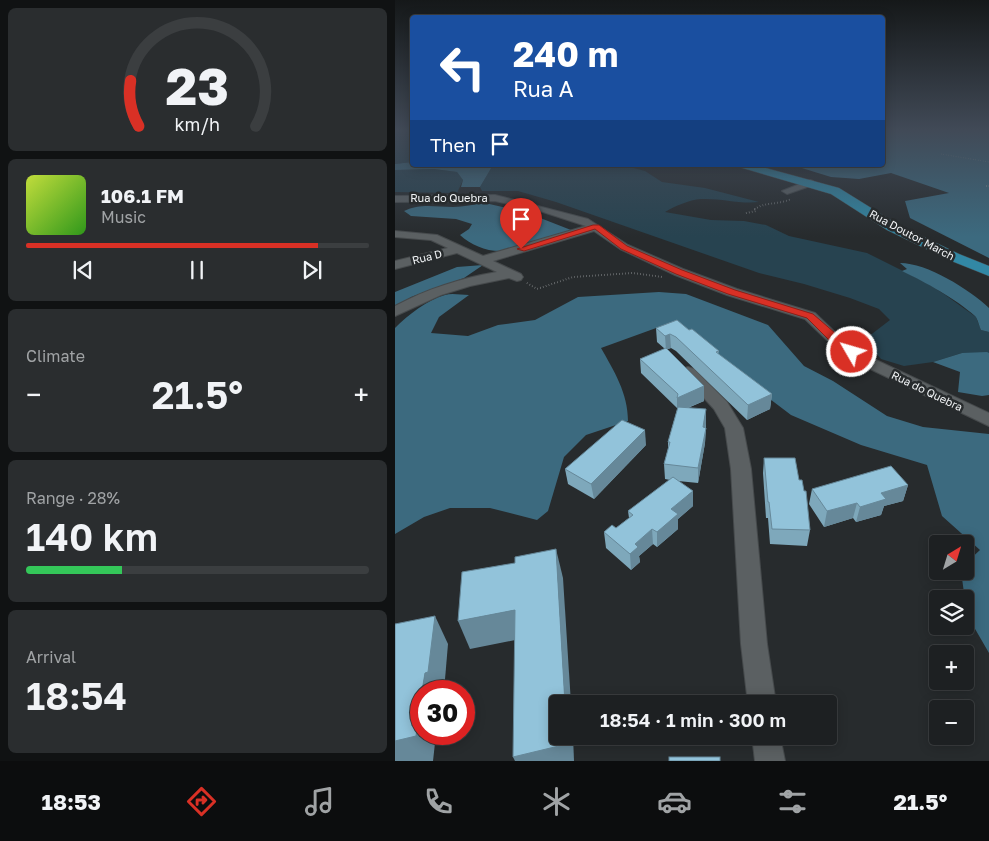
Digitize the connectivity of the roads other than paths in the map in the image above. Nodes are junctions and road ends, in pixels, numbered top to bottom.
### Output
1 (750, 167) edge
2 (810, 183) junction
3 (787, 191) road end
4 (395, 199) edge
5 (596, 227) junction
6 (395, 234) edge
7 (460, 249) junction
8 (483, 260) junction
9 (395, 265) edge
10 (989, 271) edge
11 (395, 312) edge
12 (675, 360) edge
13 (989, 420) edge
14 (761, 695) edge
15 (767, 745) edge
16 (770, 761) edge

1 - 2 main road, Rua Doutor March
2 - 3 street
2 - 10 main road, Rua Doutor March
4 - 5 street, Rua do Quebra
5 - 8 street
5 - 13 street, Rua do Quebra
6 - 7 street
7 - 8 street
7 - 9 street, Rua D
8 - 11 street
12 - 14 street
15 - 16 street

